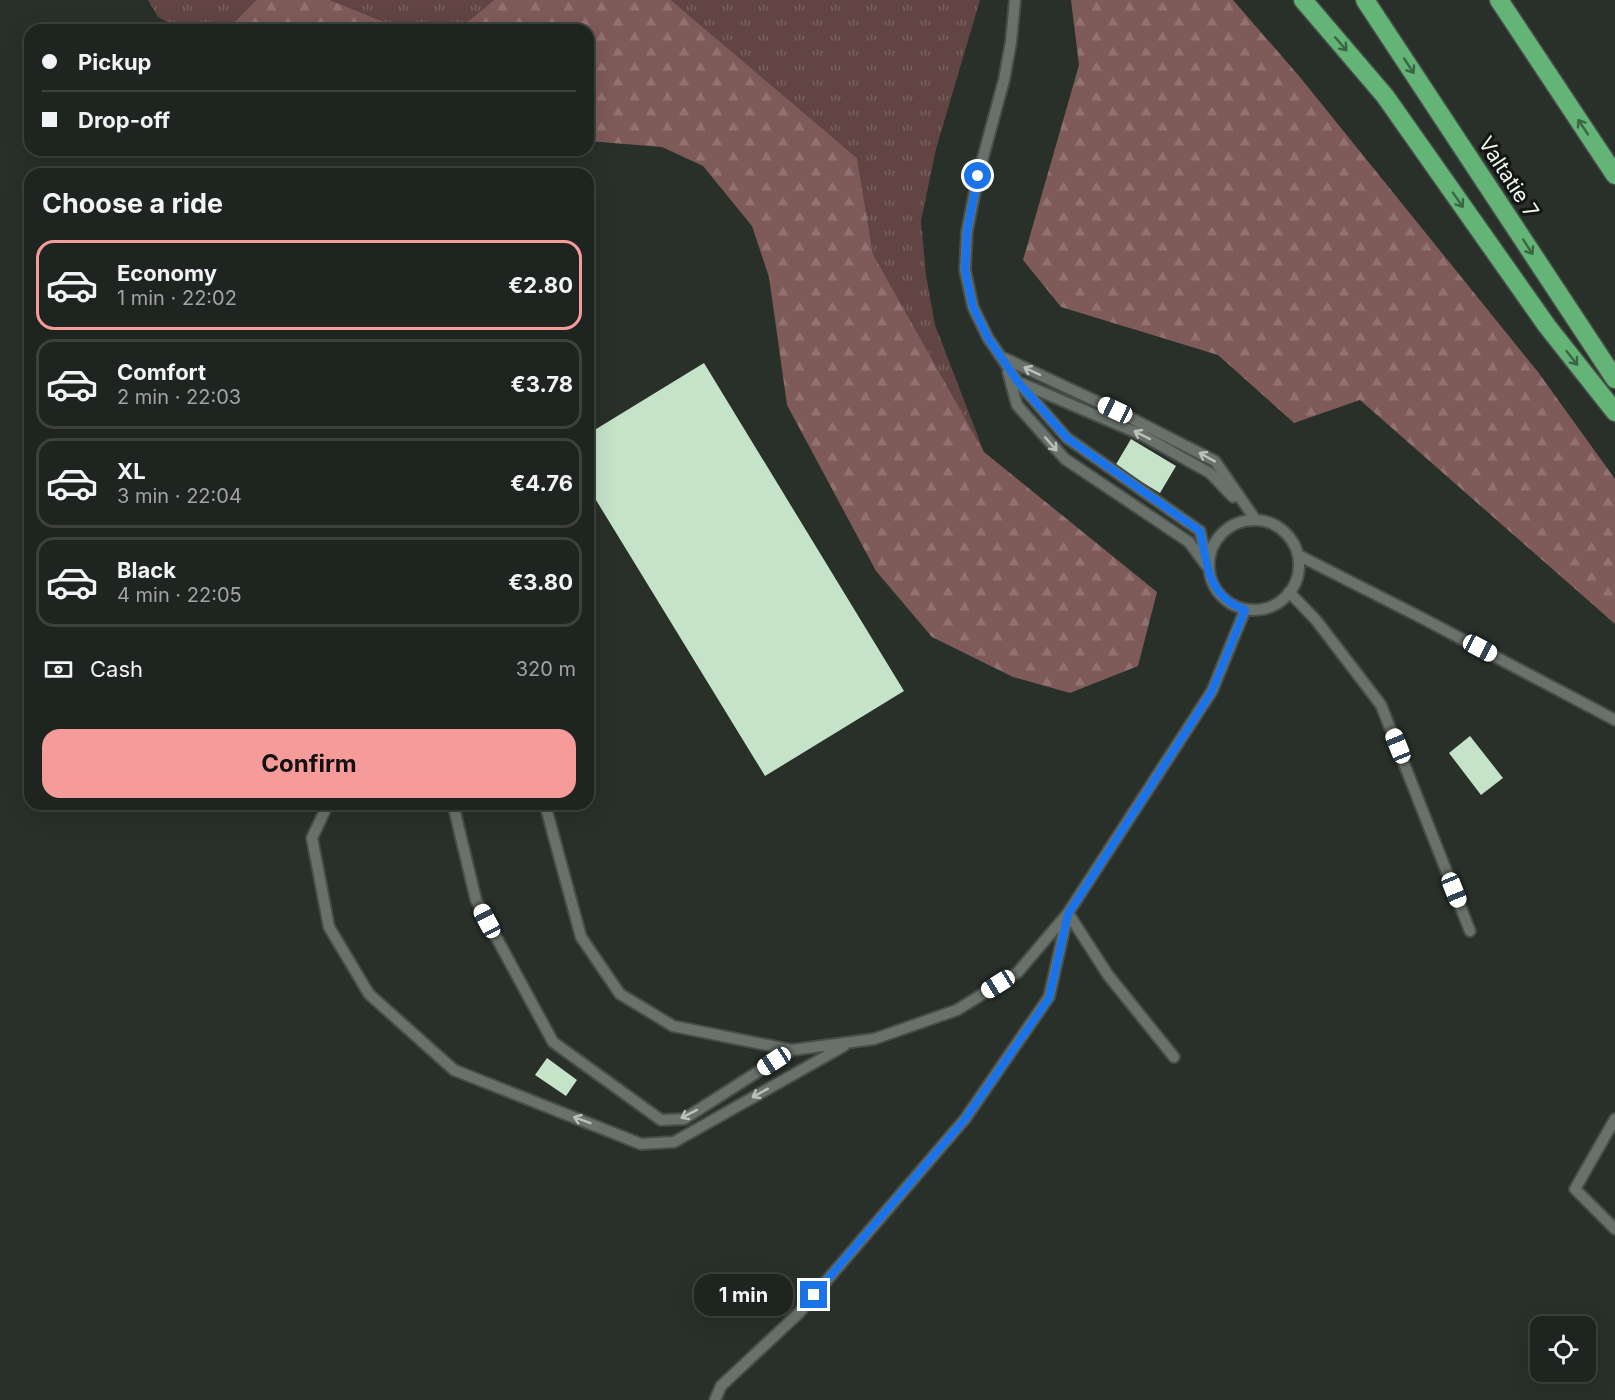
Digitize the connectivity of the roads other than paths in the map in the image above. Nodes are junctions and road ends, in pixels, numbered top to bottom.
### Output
1 (1015, 0) edge
2 (1303, 0) edge
3 (1365, 0) edge
4 (1499, 0) edge
5 (1615, 176) edge
6 (1004, 358) junction
7 (1615, 379) edge
8 (1018, 382) junction
9 (1615, 412) edge
10 (1255, 519) junction
11 (1298, 555) junction
12 (1208, 567) junction
13 (1289, 592) junction
14 (1245, 610) junction
15 (1615, 720) edge
16 (325, 810) edge
17 (454, 810) edge
18 (547, 810) edge
19 (1068, 914) junction
20 (1470, 931) dead end
21 (847, 1044) junction
22 (792, 1050) junction
23 (1174, 1057) dead end
24 (1615, 1119) edge
25 (1615, 1229) edge
26 (715, 1400) edge

1 - 6 lane
2 -> 9 highway
3 -> 7 highway, Valtatie 7
5 -> 4 highway
6 - 8 lane
10 -> 6 lane
6 -> 12 lane
10 -> 8 lane
8 - 12 lane
10 - 11 lane
10 - 12 lane
11 - 13 lane
11 - 15 lane
12 - 14 lane
13 - 14 lane
13 - 20 lane
14 - 19 lane
21 -> 16 lane
22 -> 17 lane
18 - 22 lane
19 - 21 lane
19 - 23 lane
19 - 26 lane
21 - 22 lane
24 - 25 lane

